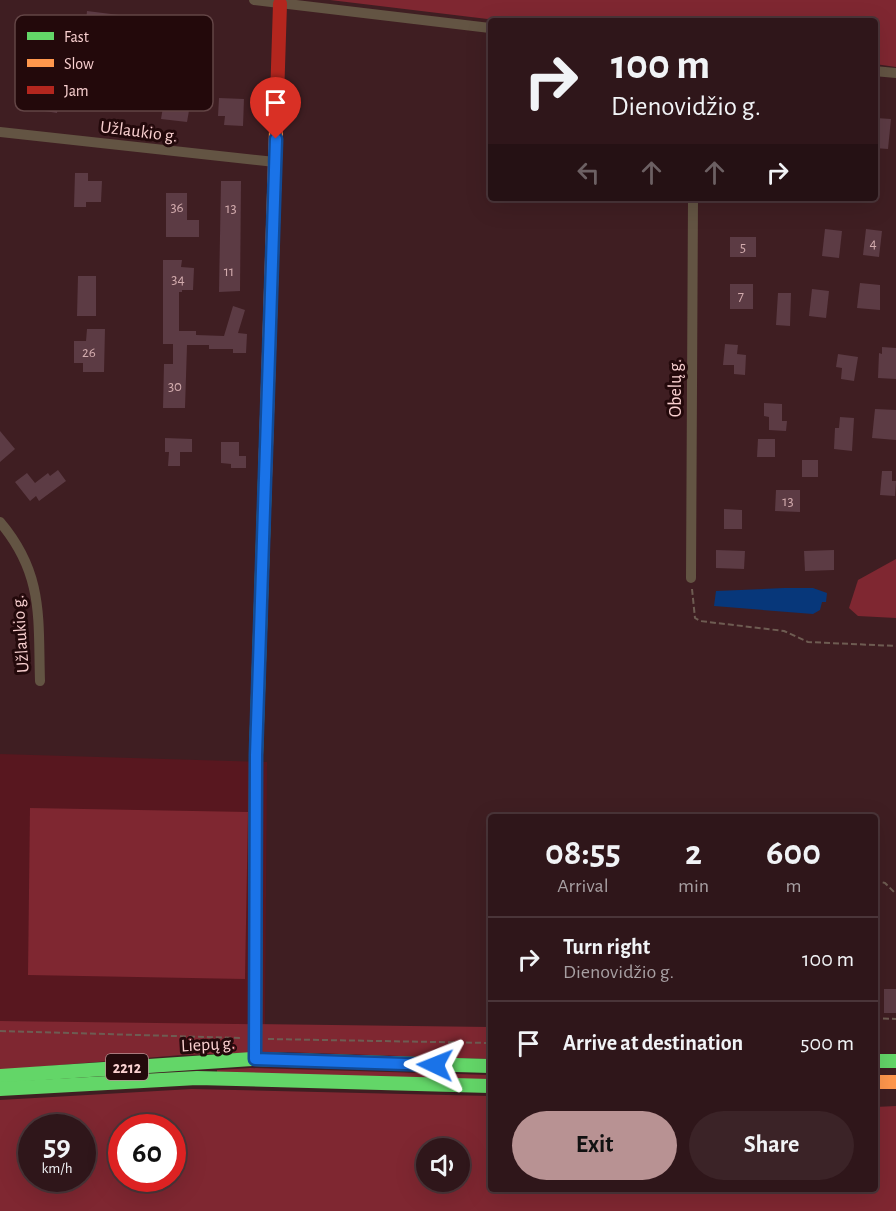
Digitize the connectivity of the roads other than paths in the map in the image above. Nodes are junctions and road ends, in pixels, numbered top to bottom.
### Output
1 (254, 0) edge
2 (280, 4) junction
3 (488, 28) edge
4 (878, 71) edge
5 (896, 73) edge
6 (0, 132) edge
7 (275, 162) junction
8 (693, 201) edge
9 (0, 522) edge
10 (691, 578) road end
11 (40, 681) dead end
12 (255, 1059) junction
13 (878, 1061) edge
14 (896, 1061) edge
15 (488, 1066) edge
16 (0, 1076) edge
17 (896, 1082) edge
18 (878, 1083) edge
19 (488, 1086) edge
20 (0, 1089) edge

1 - 2 street
2 - 3 street
2 - 7 street
4 - 5 street
6 - 7 street, Užlaukio g.
7 - 12 street
8 - 10 street, Obelų g.
9 - 11 street, Užlaukio g.
12 - 15 street, Liepų g. / 2212
12 - 16 street, Liepų g. / 2212
13 - 14 street
17 - 18 street
19 - 20 street, Liepų g. / 2212

